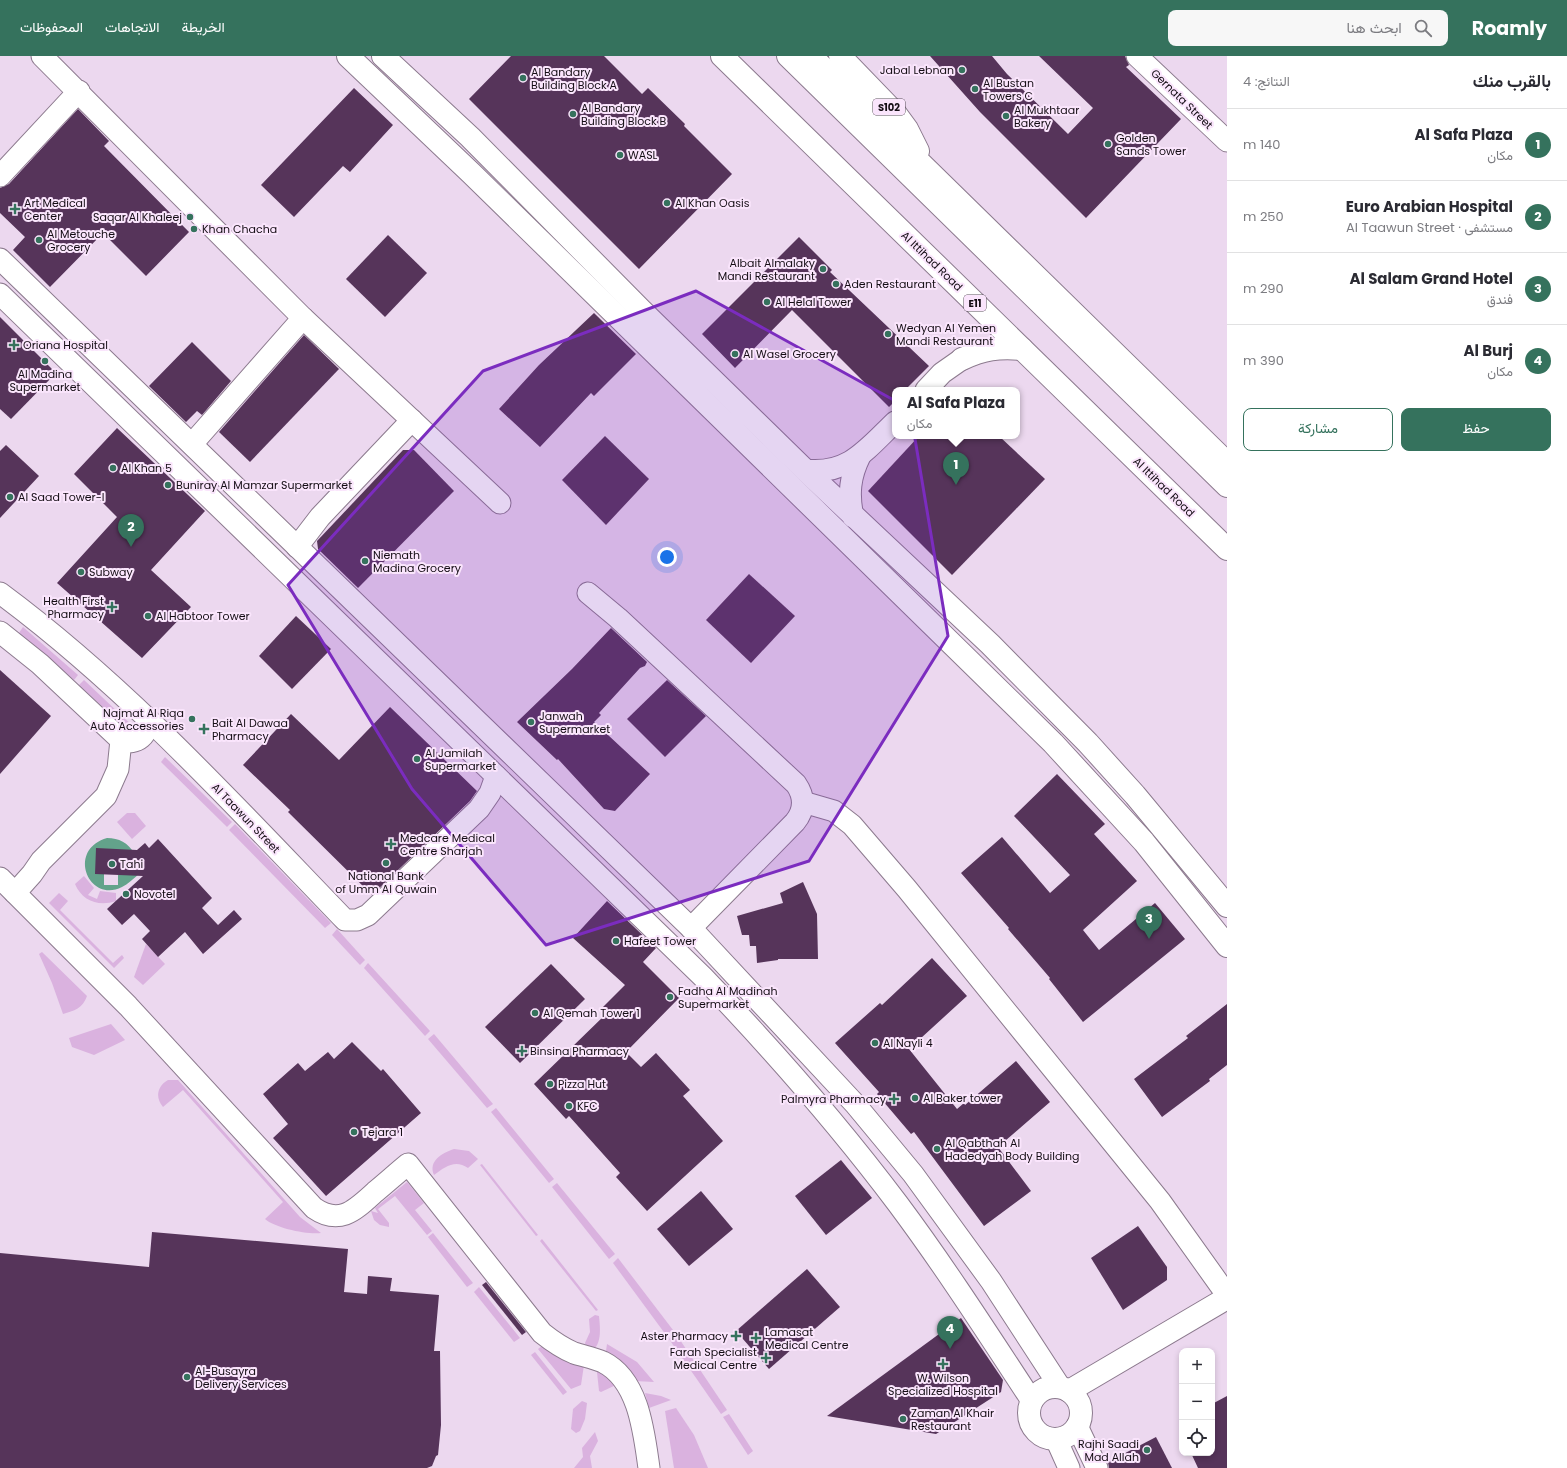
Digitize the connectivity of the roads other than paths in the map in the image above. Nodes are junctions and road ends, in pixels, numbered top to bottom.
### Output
1 (42, 56) edge
2 (348, 56) edge
3 (384, 56) edge
4 (722, 56) edge
5 (788, 56) edge
6 (811, 56) edge
7 (840, 56) edge
8 (1138, 56) edge
9 (79, 91) junction
10 (1227, 142) edge
11 (925, 167) junction
12 (0, 176) edge
13 (0, 258) edge
14 (0, 294) edge
15 (303, 318) junction
16 (1022, 349) junction
17 (962, 359) joint
18 (929, 387) edge
19 (412, 420) junction
20 (892, 425) edge
21 (192, 444) junction
22 (860, 456) junction
23 (1227, 463) edge
24 (805, 470) junction
25 (1227, 486) edge
26 (500, 503) dead end
27 (853, 517) junction
28 (297, 547) junction
29 (1227, 549) edge
30 (0, 593) edge
31 (588, 593) dead end
32 (0, 632) edge
33 (146, 718) junction
34 (121, 740) junction
35 (496, 776) junction
36 (803, 802) junction
37 (5, 883) edge
38 (1227, 906) edge
39 (691, 928) junction
40 (1227, 946) edge
41 (795, 1077) junction
42 (855, 1104) junction
43 (1227, 1294) edge
44 (1227, 1298) edge
45 (1064, 1389) junction
46 (1032, 1401) junction
47 (1077, 1426) junction
48 (1056, 1439) junction
49 (649, 1468) edge
50 (1070, 1468) edge
51 (1097, 1468) edge

1 - 9 street
2 - 40 main road
3 - 24 main road
4 - 16 main road, Al Ittihad Road / E11
5 - 25 main road
6 - 11 main road
7 - 11 main road, S102
8 - 10 street, Gernata Street
9 - 12 street
9 - 15 street
11 - 23 main road
13 - 21 street
14 - 35 street
15 - 19 street
15 - 21 street
16 - 17 main road
16 - 29 main road, Al Ittihad Road / E11
17 - 18 street
19 - 26 street
19 - 28 street
20 - 22 street
21 - 28 street
22 - 24 street
22 - 27 street
24 - 27 main road
27 - 38 main road
28 - 39 street
30 - 33 street, Al Taawun Street
31 - 36 street
32 - 34 street
33 - 34 street
33 - 35 street, Al Taawun Street
34 - 37 street
35 - 41 street
36 - 39 street
36 - 43 street
37 - 49 street
39 - 42 street
41 - 42 street
41 - 46 street
42 - 45 street
44 - 45 main road
45 - 46 main road
45 - 47 main road
46 - 48 main road
47 - 48 main road
47 - 51 street
48 - 50 street

